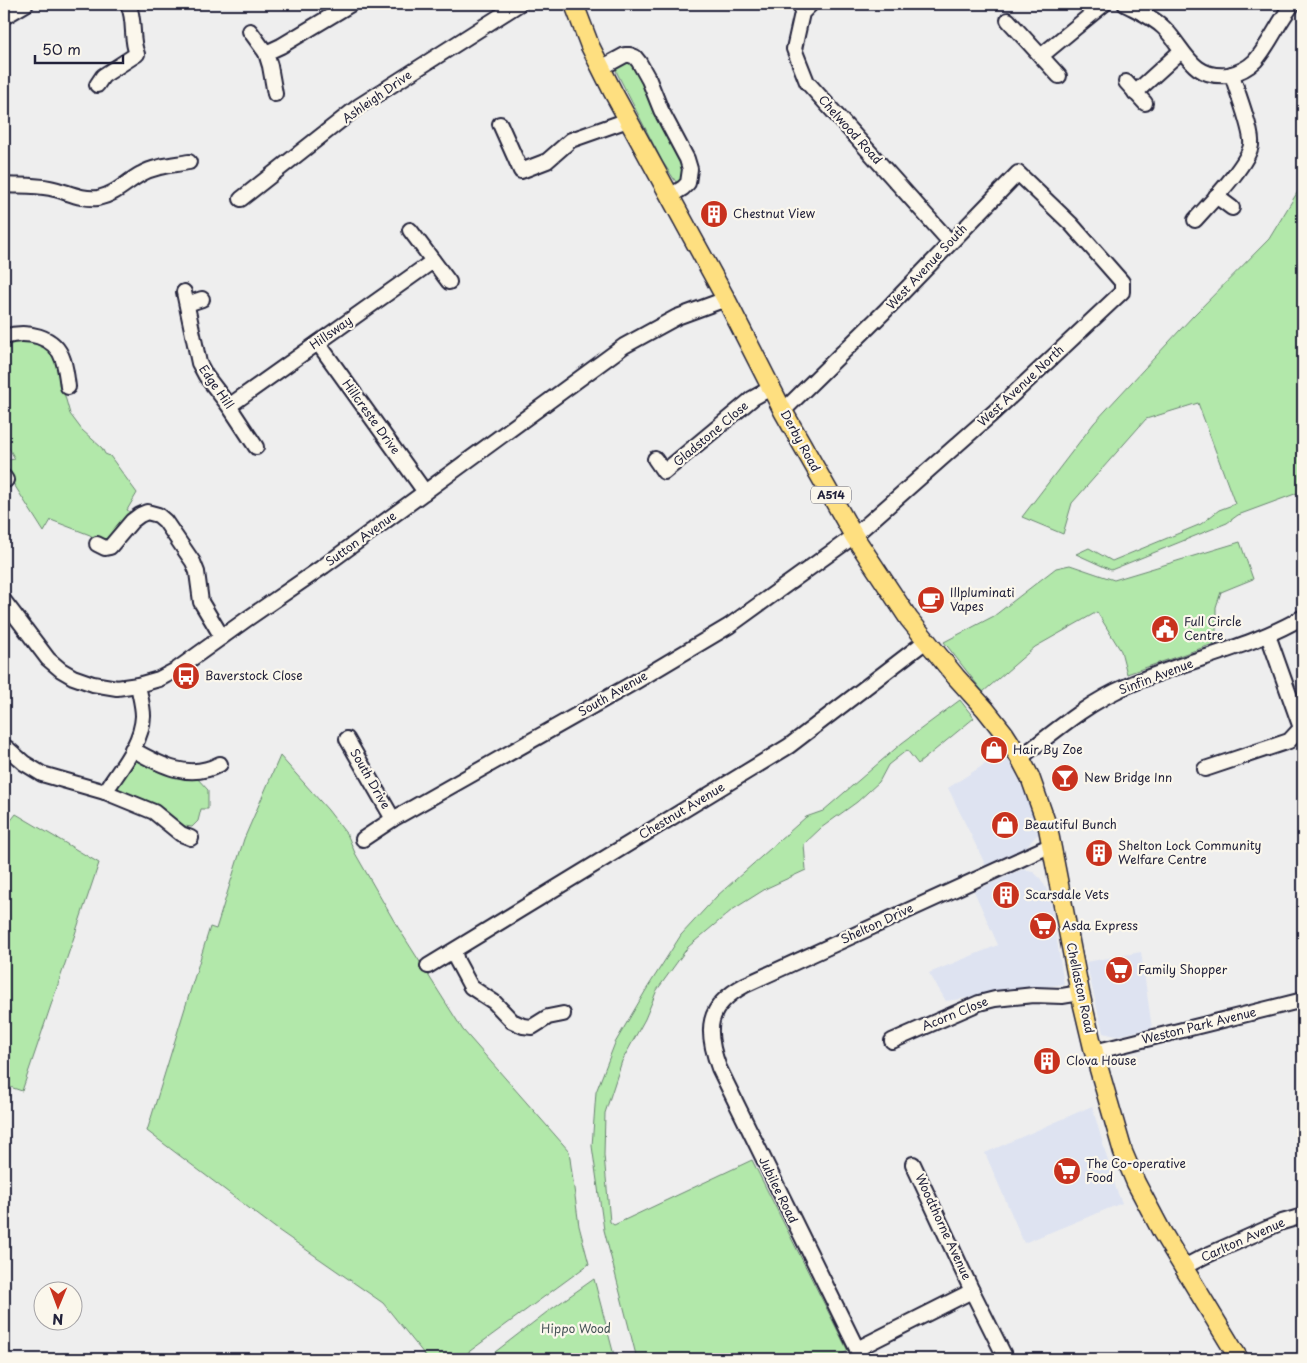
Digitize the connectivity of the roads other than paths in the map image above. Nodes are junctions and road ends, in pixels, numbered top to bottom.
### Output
1 (26, 4) edge
2 (128, 4) edge
3 (352, 4) edge
4 (520, 4) edge
5 (574, 4) edge
6 (811, 4) edge
7 (1104, 4) edge
8 (1125, 4) edge
9 (1293, 4) edge
10 (4, 17) edge
11 (1008, 20) dead end
12 (250, 31) dead end
13 (1181, 51) junction
14 (266, 53) junction
15 (1041, 56) junction
16 (601, 68) junction
17 (1227, 75) junction
18 (1059, 76) dead end
19 (97, 85) dead end
20 (1135, 93) dead end
21 (275, 94) dead end
22 (628, 120) junction
23 (500, 124) dead end
24 (189, 162) dead end
25 (4, 185) edge
26 (670, 196) junction
27 (1216, 196) junction
28 (241, 199) dead end
29 (1232, 208) dead end
30 (1196, 220) dead end
31 (1071, 224) joint
32 (410, 230) dead end
33 (950, 242) junction
34 (433, 261) junction
35 (449, 282) dead end
36 (202, 299) dead end
37 (726, 299) junction
38 (4, 337) edge
39 (318, 343) junction
40 (68, 388) dead end
41 (771, 388) junction
42 (229, 406) junction
43 (784, 411) junction
44 (257, 447) dead end
45 (655, 459) dead end
46 (425, 492) junction
47 (854, 536) junction
48 (97, 544) dead end
49 (4, 601) edge
50 (1303, 617) edge
51 (1268, 635) junction
52 (222, 637) junction
53 (926, 641) junction
54 (138, 686) junction
55 (972, 696) joint
56 (1302, 728) edge
57 (347, 739) dead end
58 (7, 748) dead end
59 (132, 749) junction
60 (1020, 758) junction
61 (220, 764) dead end
62 (1205, 769) dead end
63 (105, 792) junction
64 (394, 819) junction
65 (191, 838) dead end
66 (363, 839) dead end
67 (1052, 846) junction
68 (454, 951) junction
69 (428, 966) dead end
70 (1080, 993) junction
71 (1303, 1000) edge
72 (563, 1014) dead end
73 (713, 1016) joint
74 (892, 1041) dead end
75 (1094, 1052) junction
76 (913, 1164) dead end
77 (1303, 1216) edge
78 (1184, 1267) junction
79 (972, 1291) junction
80 (859, 1354) edge
81 (1006, 1359) edge
82 (1239, 1359) edge

1 - 10 street
2 - 19 street
3 - 14 street
4 - 28 street, Ashleigh Drive
5 - 16 main road, Derby Road / A514
6 - 33 street, Chelwood Road
7 - 15 street
8 - 13 street
9 - 17 street
11 - 15 street
12 - 14 street
13 - 17 street
13 - 20 street
14 - 21 street
15 - 18 street
16 - 22 main road, Derby Road / A514
16 - 26 street
17 - 27 street
22 - 23 street
22 - 26 main road, Derby Road / A514
24 - 25 street
26 - 37 main road, Derby Road / A514
27 - 29 street
27 - 30 street
31 - 33 street, West Avenue South
31 - 47 street, West Avenue North
32 - 34 street
33 - 43 street, West Avenue South
34 - 35 street
34 - 39 street, Hillsway
36 - 42 street, Edge Hill
37 - 41 main road, Derby Road / A514
37 - 46 street, Sutton Avenue
38 - 40 street
39 - 42 street, Hillsway
39 - 46 street, Hillcreste Drive
41 - 43 main road, Derby Road / A514
41 - 45 street, Gladstone Close
42 - 44 street, Edge Hill
43 - 47 main road, Derby Road / A514
46 - 52 street, Sutton Avenue
47 - 53 main road, Derby Road / A514
47 - 64 street, South Avenue
48 - 52 street
49 - 54 street, Sutton Avenue
50 - 51 street, Sinfin Avenue
51 - 56 street
51 - 60 street, Sinfin Avenue
52 - 54 street, Sutton Avenue
53 - 55 main road, Derby Road / A514
53 - 68 street, Chestnut Avenue
54 - 59 street
55 - 60 main road, Chellaston Road / A514
56 - 62 street
57 - 64 street, South Drive
58 - 63 street
59 - 61 street
59 - 63 street
60 - 67 main road, Chellaston Road / A514
63 - 65 street
64 - 66 street, South Avenue
67 - 70 main road, Chellaston Road / A514
67 - 73 street, Shelton Drive
68 - 69 street, Chestnut Avenue
68 - 72 street
70 - 74 street, Acorn Close
70 - 75 main road, Chellaston Road / A514
71 - 75 street, Weston Park Avenue
73 - 80 street, Jubilee Road
75 - 78 main road, Chellaston Road / A514
76 - 79 street, Woodthorne Avenue
77 - 78 street, Carlton Avenue
78 - 82 main road, Chellaston Road / A514
79 - 80 street, Woodthorne Avenue
79 - 81 street, Woodthorne Avenue

